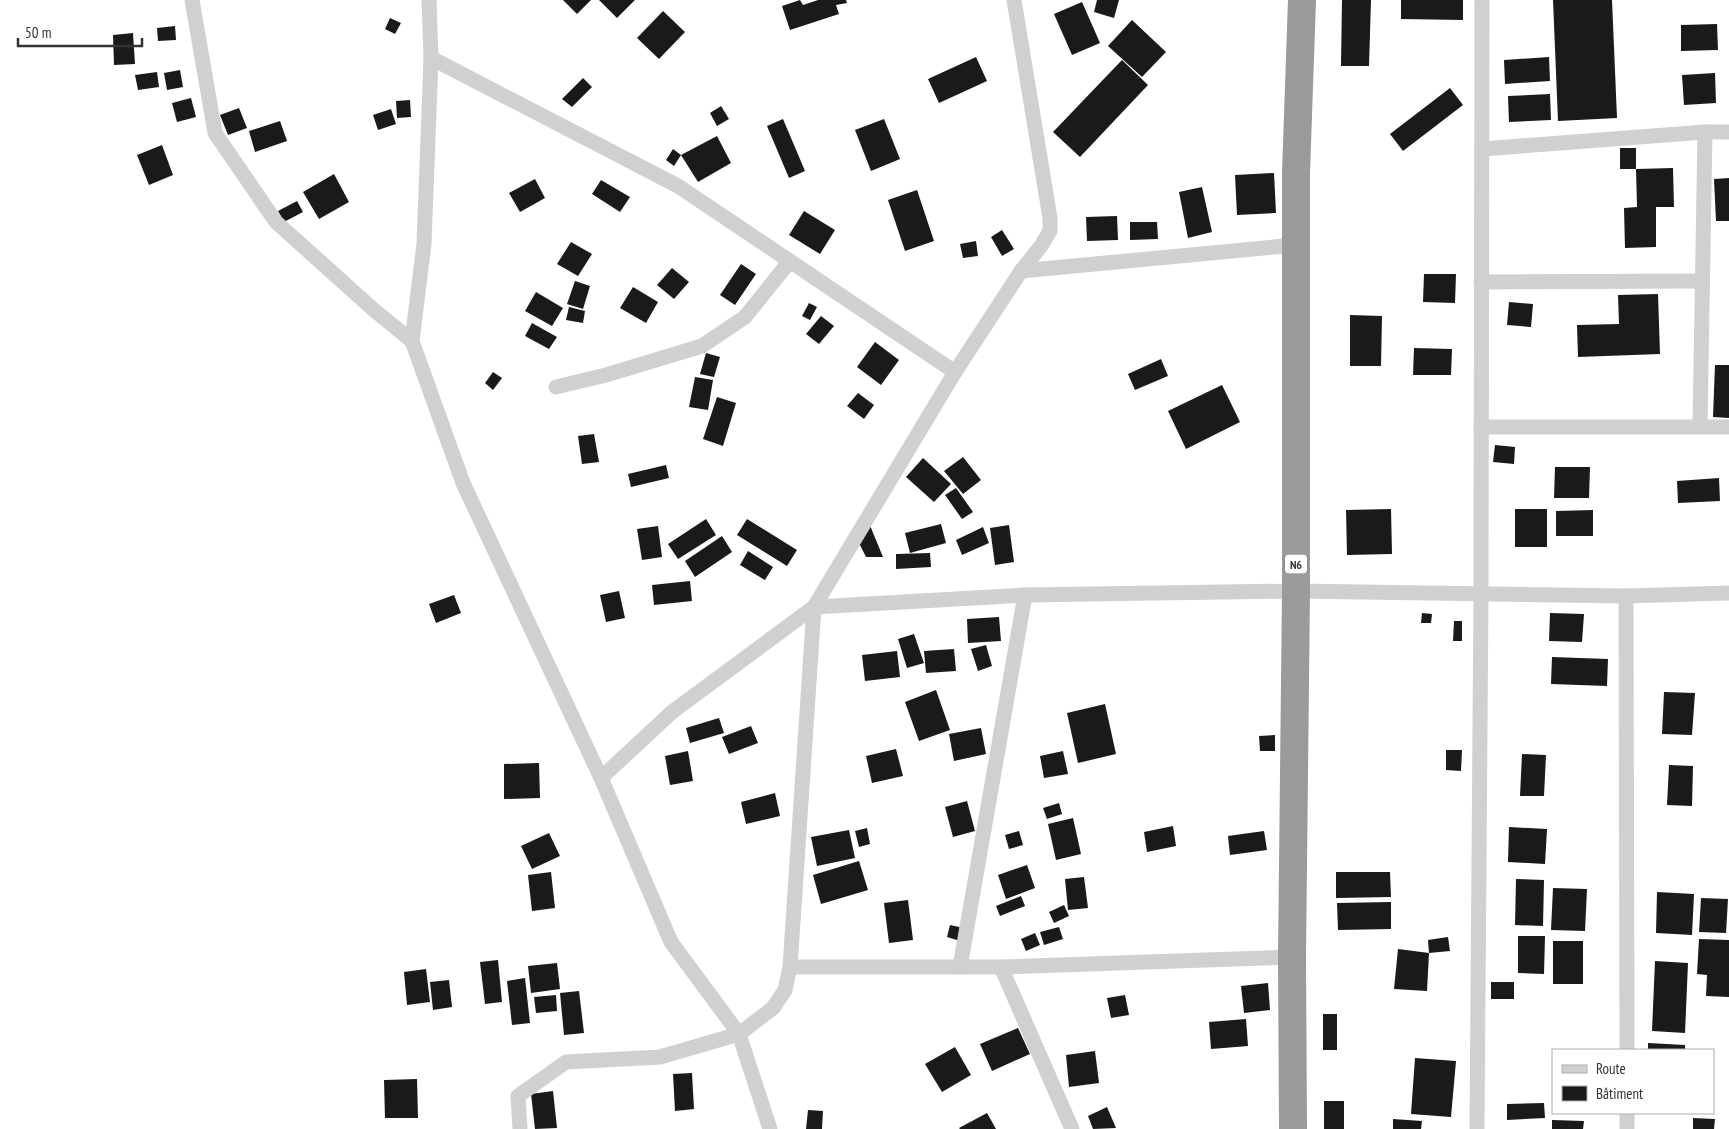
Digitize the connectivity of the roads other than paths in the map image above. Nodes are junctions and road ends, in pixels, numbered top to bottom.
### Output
1 (192, 0) edge
2 (429, 0) edge
3 (1014, 0) edge
4 (1302, 0) edge
5 (1482, 0) edge
6 (431, 58) junction
7 (1705, 132) junction
8 (1729, 132) edge
9 (1482, 149) junction
10 (1295, 245) junction
11 (790, 261) junction
12 (1021, 271) junction
13 (1702, 281) junction
14 (1482, 282) junction
15 (412, 341) junction
16 (955, 372) junction
17 (556, 388) dead end
18 (1700, 426) junction
19 (1481, 427) junction
20 (1729, 427) edge
21 (1296, 591) junction
22 (1481, 593) junction
23 (1729, 593) edge
24 (1025, 595) junction
25 (1626, 596) junction
26 (814, 607) junction
27 (602, 778) junction
28 (1292, 957) junction
29 (790, 967) junction
30 (960, 967) junction
31 (1002, 967) junction
32 (739, 1034) junction
33 (1627, 1049) edge
34 (1627, 1114) edge
35 (520, 1129) edge
36 (770, 1129) edge
37 (1072, 1129) edge
38 (1294, 1129) edge
39 (1476, 1129) edge
40 (1627, 1129) edge

1 - 15 street
2 - 6 street
3 - 12 street
4 - 10 highway, N6
5 - 9 street
6 - 11 street
6 - 15 street
7 - 8 street
7 - 9 street
7 - 13 street
9 - 14 street
10 - 12 street
10 - 21 highway, N6
11 - 16 street
11 - 17 street
12 - 16 street
13 - 14 street
13 - 18 street
14 - 19 street
15 - 27 street
16 - 26 street
18 - 19 street
18 - 20 street
19 - 22 street
21 - 22 street
21 - 24 street
21 - 28 highway, N6
22 - 25 street
22 - 39 street
23 - 25 street
24 - 26 street
24 - 30 street
25 - 33 street
26 - 27 street
26 - 29 street
27 - 32 street
28 - 31 street
28 - 38 highway, N6
29 - 30 street
29 - 32 street
30 - 31 street
31 - 37 street
32 - 35 street
32 - 36 street
34 - 40 street

